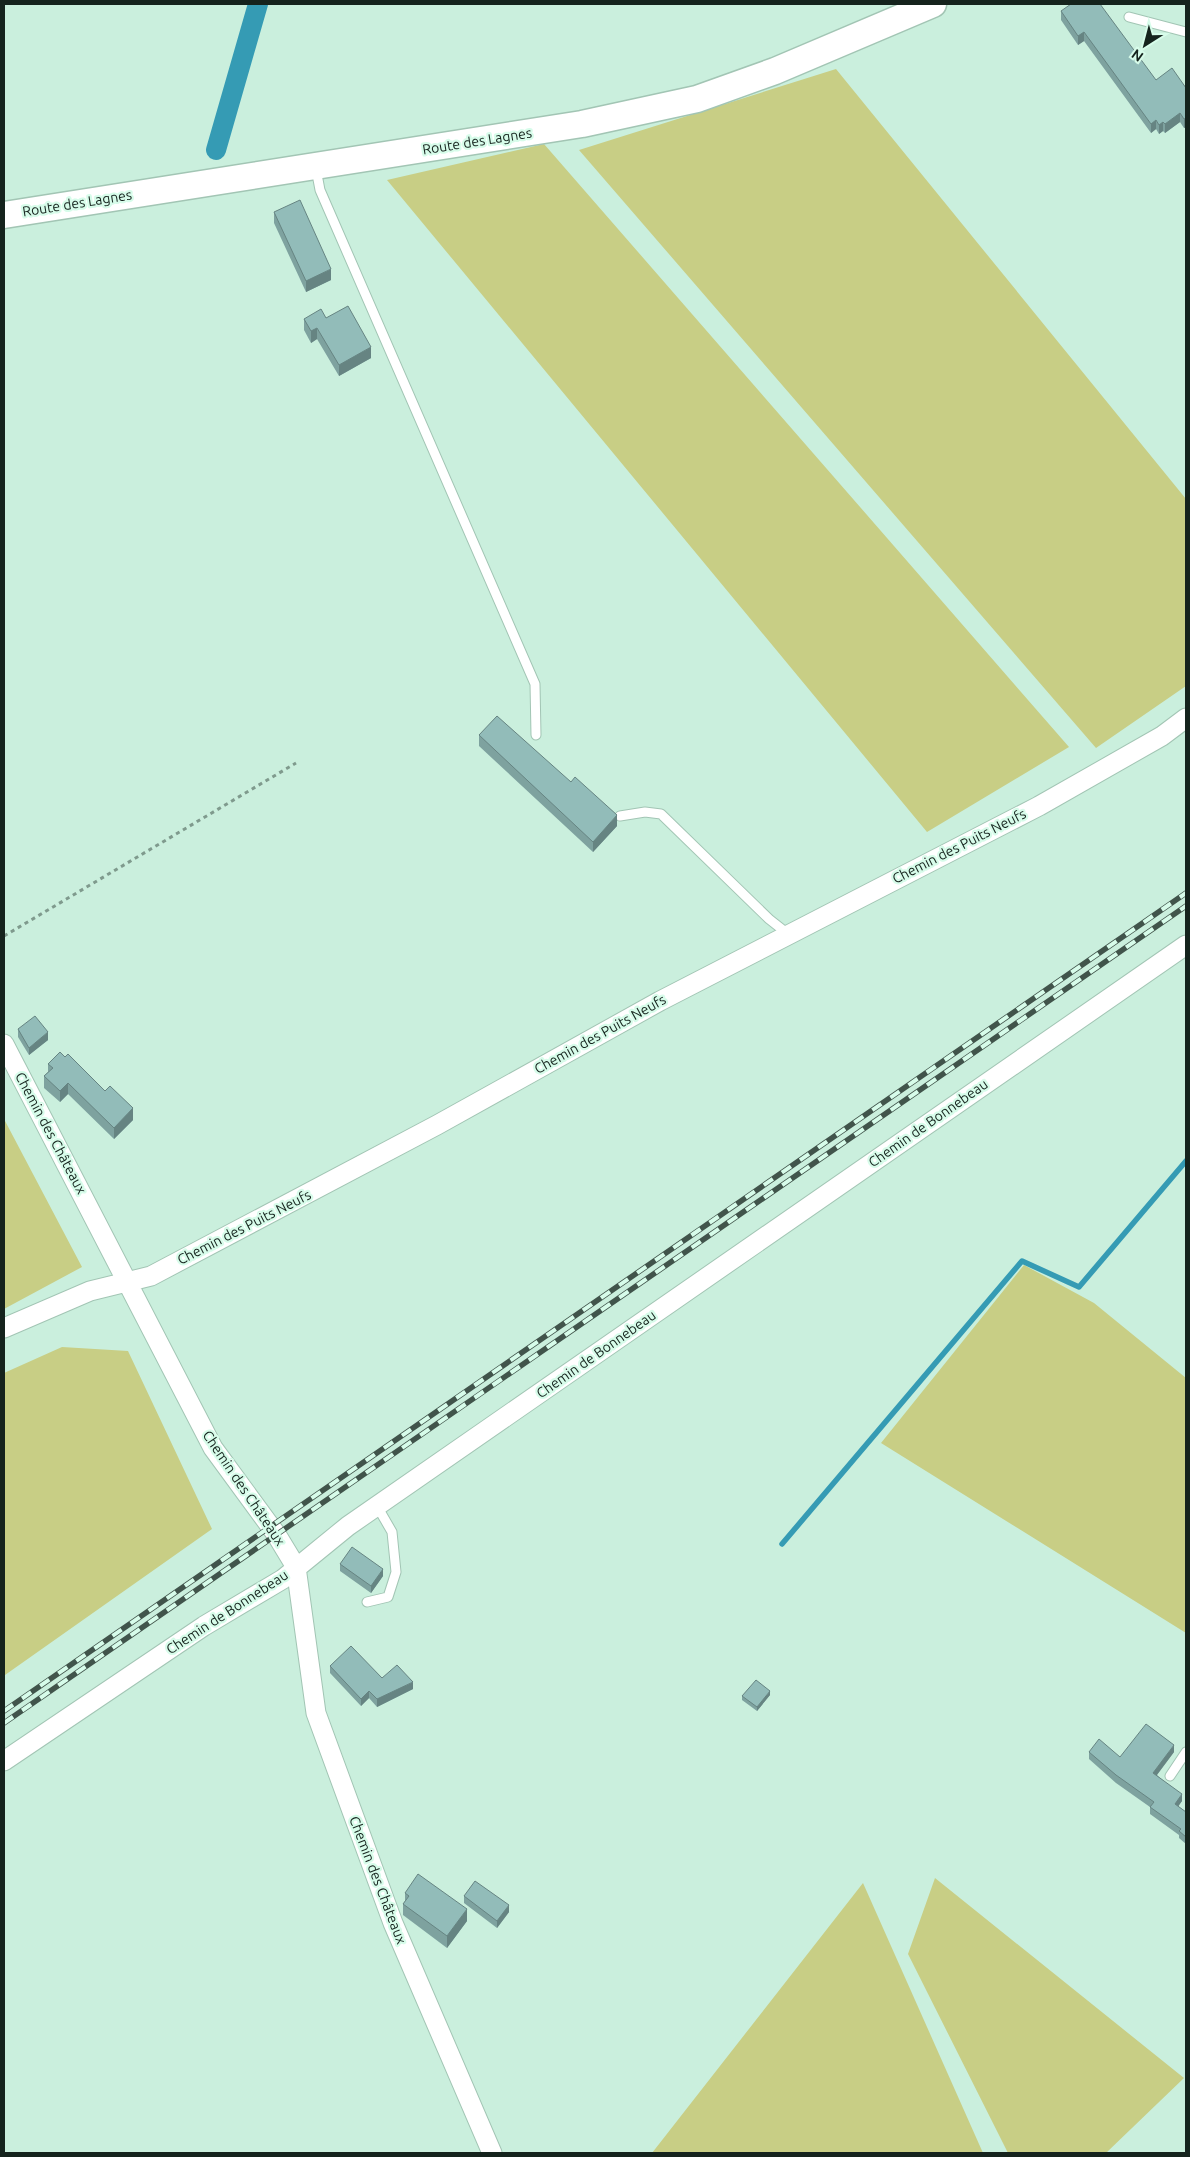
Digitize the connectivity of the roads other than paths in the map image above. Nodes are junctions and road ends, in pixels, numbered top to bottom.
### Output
1 (933, 4) edge
2 (1129, 17) dead end
3 (1186, 32) edge
4 (315, 166) junction
5 (4, 214) edge
6 (1186, 718) edge
7 (536, 735) dead end
8 (620, 816) dead end
9 (788, 934) junction
10 (1186, 945) edge
11 (4, 1044) edge
12 (127, 1282) junction
13 (4, 1328) edge
14 (377, 1506) junction
15 (296, 1567) junction
16 (367, 1602) dead end
17 (1186, 1752) edge
18 (4, 1761) edge
19 (1170, 1776) dead end
20 (492, 2153) edge

1 - 4 street, Route des Lagnes
2 - 3 lane
4 - 5 street, Route des Lagnes
4 - 7 lane
6 - 9 street, Chemin des Puits Neufs
8 - 9 lane
9 - 12 street, Chemin des Puits Neufs
10 - 14 street, Chemin de Bonnebeau
11 - 12 street, Chemin des Châteaux
12 - 13 street, Chemin des Puits Neufs
12 - 15 street, Chemin des Châteaux
14 - 15 street, Chemin de Bonnebeau
14 - 16 lane
15 - 18 street, Chemin de Bonnebeau
15 - 20 street, Chemin des Châteaux
17 - 19 lane

